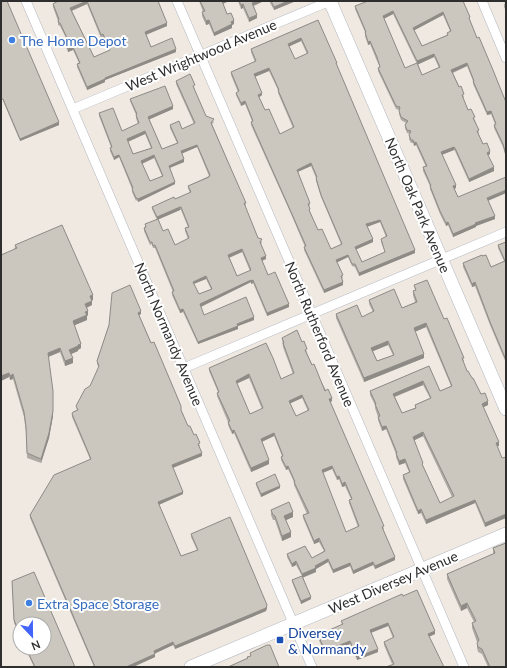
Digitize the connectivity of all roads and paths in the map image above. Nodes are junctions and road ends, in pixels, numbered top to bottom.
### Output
1 (26, 1) edge
2 (177, 1) edge
3 (330, 1) edge
4 (482, 1) edge
5 (200, 55) junction
6 (506, 58) edge
7 (72, 108) junction
8 (506, 232) edge
9 (441, 259) junction
10 (312, 314) junction
11 (184, 368) junction
12 (506, 409) edge
13 (506, 534) edge
14 (422, 570) junction
15 (293, 624) junction
16 (191, 667) edge
17 (312, 667) edge
18 (464, 667) edge

1 - 7 street, North Normandy Avenue
2 - 5 street, North Rutherford Avenue
3 - 5 street, West Wrightwood Avenue
3 - 9 street, North Oak Park Avenue
4 - 6 street
5 - 7 street, West Wrightwood Avenue
5 - 10 street, North Rutherford Avenue
7 - 11 street, North Normandy Avenue
8 - 9 street
9 - 10 street
9 - 12 street, North Oak Park Avenue
10 - 11 street
10 - 14 street, North Rutherford Avenue
11 - 15 street, North Normandy Avenue
13 - 14 street, West Diversey Avenue
14 - 15 street, West Diversey Avenue
14 - 18 street, North Rutherford Avenue
15 - 16 street, West Diversey Avenue
15 - 17 street, North Normandy Avenue

